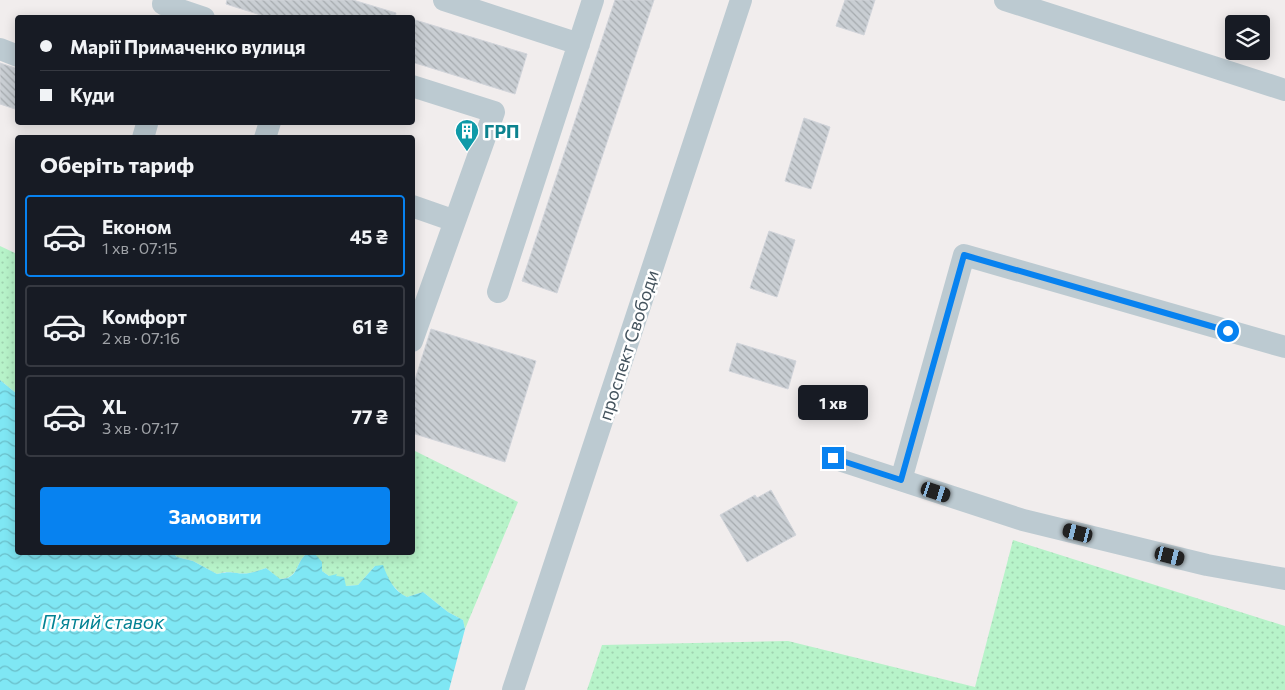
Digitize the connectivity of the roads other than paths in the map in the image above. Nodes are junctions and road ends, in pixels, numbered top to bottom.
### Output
1 (444, 0) edge
2 (593, 0) edge
3 (742, 0) edge
4 (1005, 0) edge
5 (159, 5) edge
6 (194, 15) edge
7 (579, 44) junction
8 (0, 50) edge
9 (15, 55) edge
10 (415, 87) edge
11 (1285, 90) edge
12 (415, 207) edge
13 (455, 221) junction
14 (498, 292) dead end
15 (415, 334) edge
16 (1285, 347) edge
17 (833, 458) dead end
18 (901, 480) junction
19 (1285, 579) edge
20 (513, 690) edge

1 - 7 street
2 - 7 street
3 - 20 street, проспект Свободи
4 - 11 street
5 - 6 street
7 - 14 street
8 - 9 street
10 - 13 street
12 - 13 street
13 - 15 street
16 - 18 street
17 - 18 street
18 - 19 street

